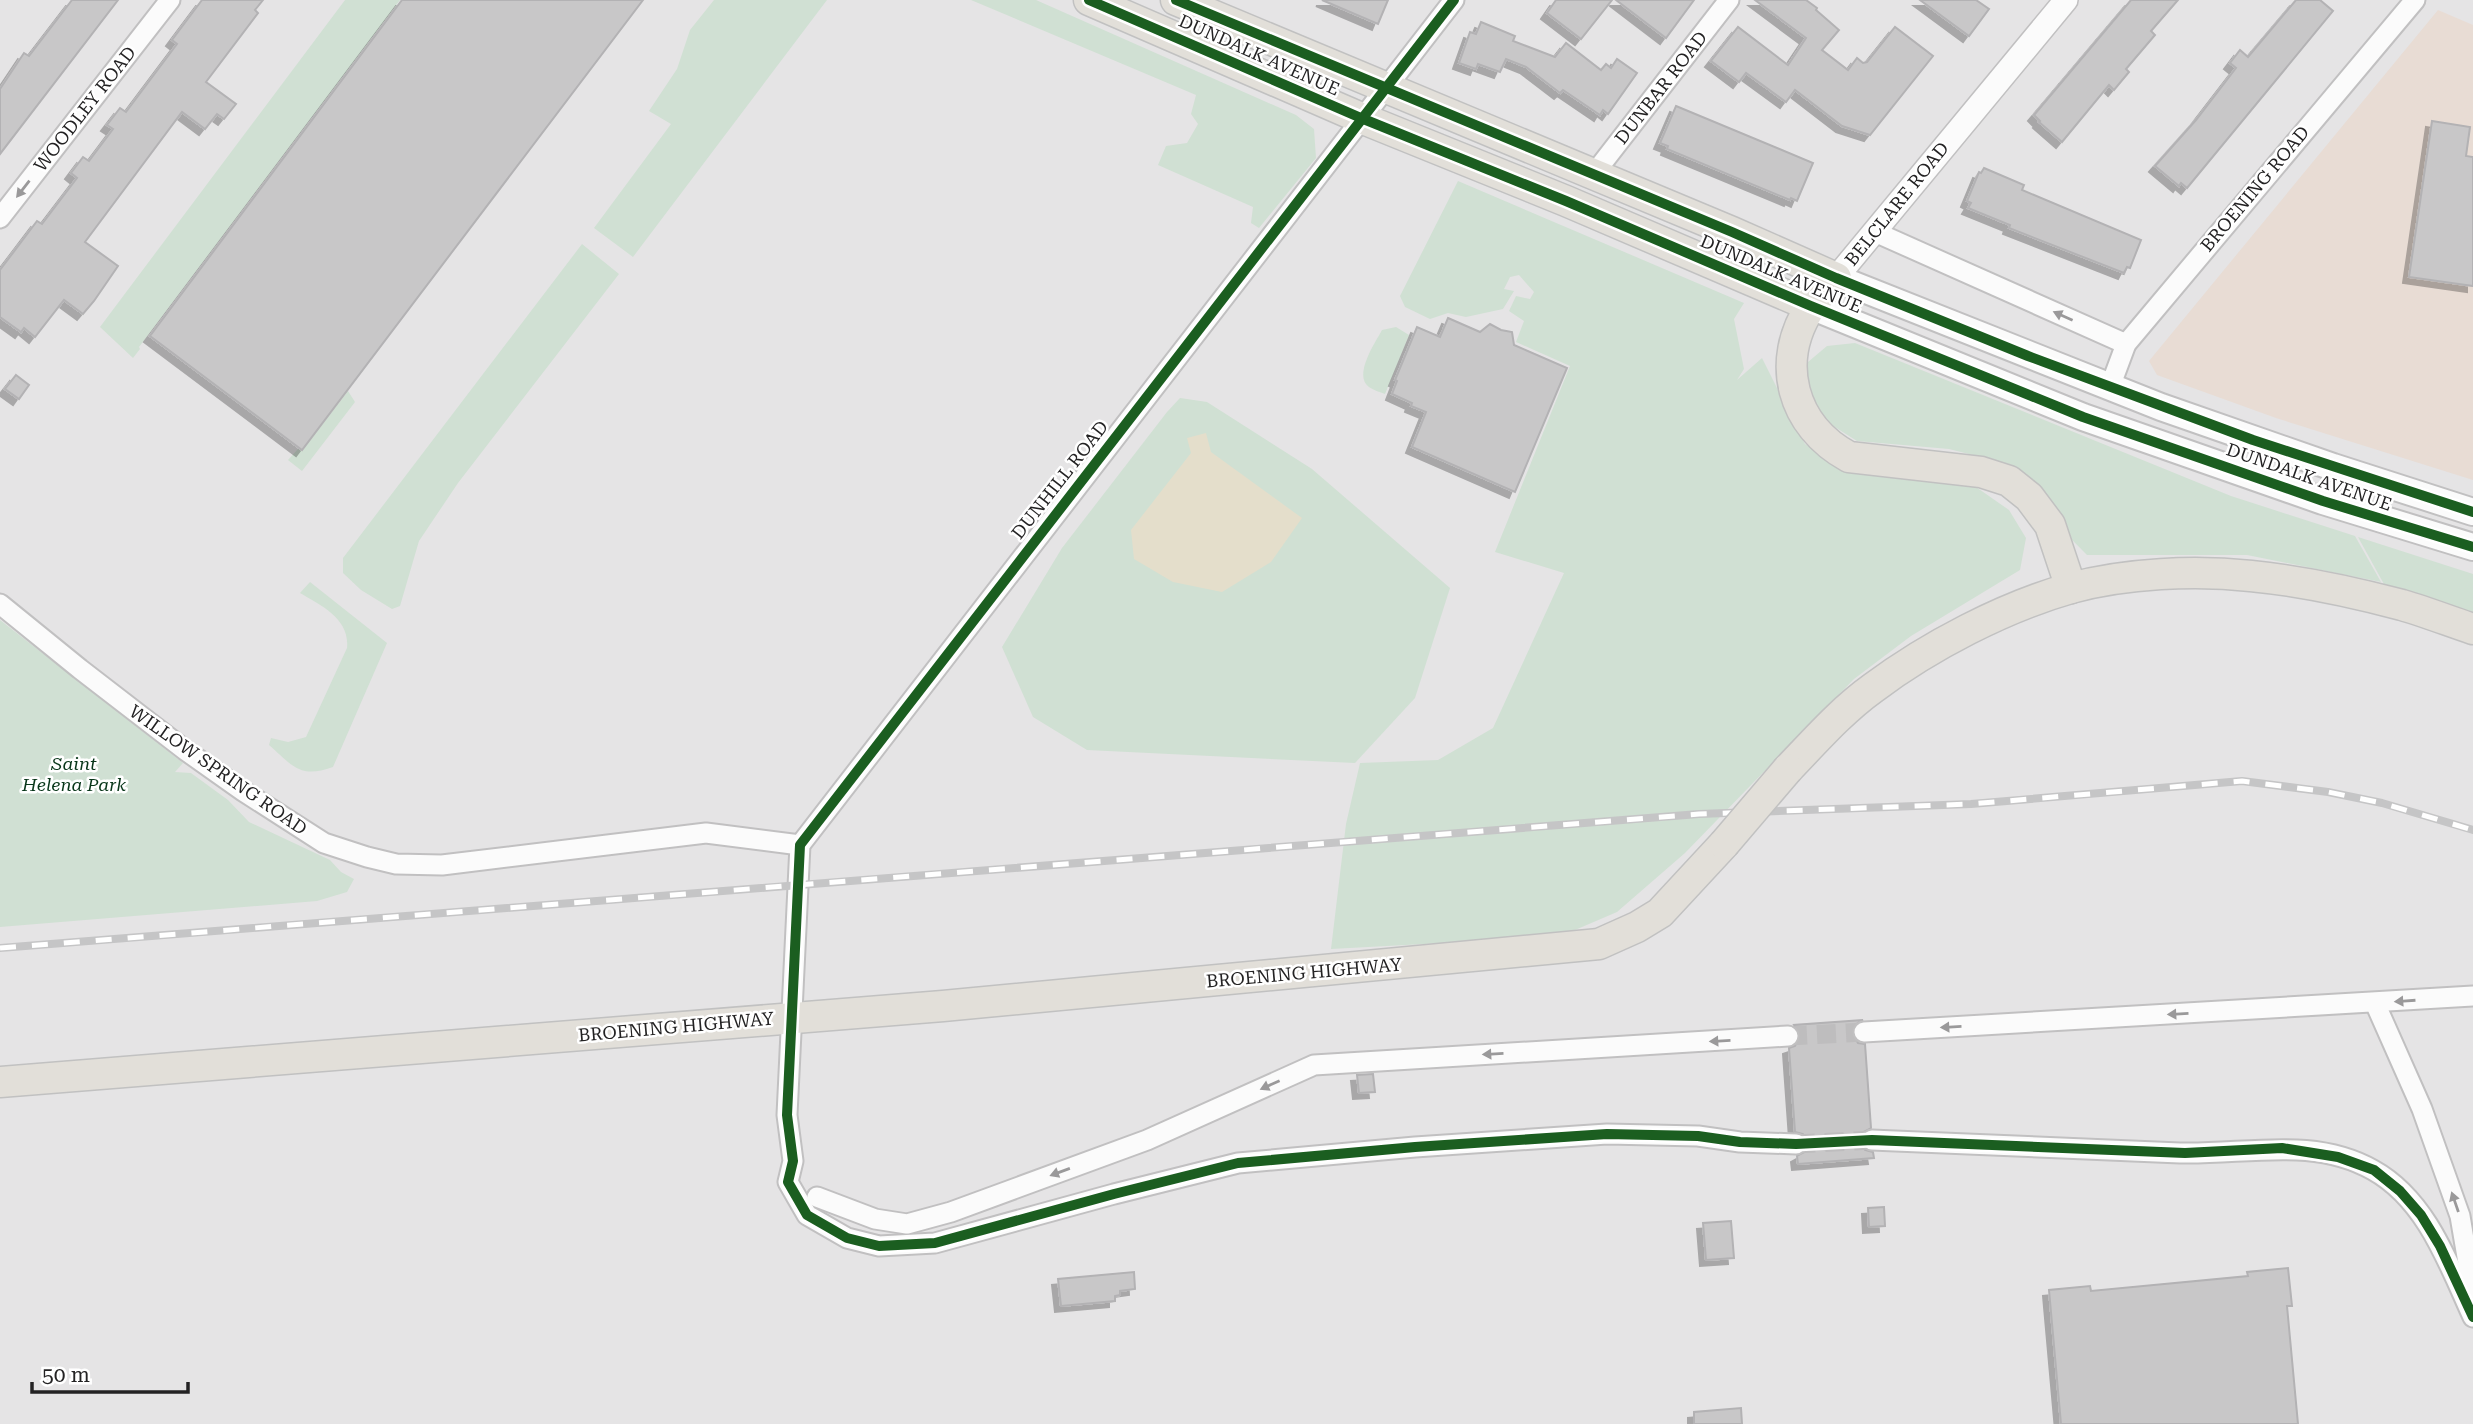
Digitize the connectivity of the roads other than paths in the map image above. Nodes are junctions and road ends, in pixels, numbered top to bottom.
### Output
1 (170, 0) edge
2 (1089, 0) edge
3 (1176, 0) edge
4 (1454, 0) edge
5 (1729, 0) edge
6 (2066, 0) edge
7 (2415, 0) edge
8 (1385, 88) junction
9 (1361, 118) junction
10 (1593, 175) junction
11 (0, 218) edge
12 (1875, 232) junction
13 (1836, 278) junction
14 (1811, 306) junction
15 (2126, 344) junction
16 (2110, 387) junction
17 (2333, 467) junction
18 (2323, 501) junction
19 (2473, 512) edge
20 (2473, 547) edge
21 (2071, 588) junction
22 (0, 604) edge
23 (2473, 629) edge
24 (800, 845) junction
25 (2473, 996) edge
26 (2375, 1003) junction
27 (793, 1018) junction
28 (1864, 1032) tunnel mouth
29 (1788, 1037) tunnel mouth
30 (0, 1082) edge
31 (1872, 1140) tunnel mouth
32 (1796, 1144) tunnel mouth
33 (817, 1198) dead end
34 (2473, 1292) edge
35 (2473, 1317) edge

1 -> 11 street, WOODLEY ROAD
2 - 9 main road, DUNDALK AVENUE
3 - 8 main road, DUNDALK AVENUE
4 - 8 street, DUNHILL ROAD
5 - 10 street, DUNBAR ROAD
6 - 12 street, BELCLARE ROAD
7 - 15 street, BROENING ROAD
8 - 9 street, DUNHILL ROAD
8 - 10 main road, DUNDALK AVENUE
9 - 14 main road, DUNDALK AVENUE
9 - 24 street, DUNHILL ROAD
10 - 13 main road, DUNDALK AVENUE
12 - 13 street, BELCLARE ROAD
15 -> 12 street
13 - 14 main road, BELCLARE ROAD
13 - 16 main road, DUNDALK AVENUE
14 - 18 main road, DUNDALK AVENUE
14 - 21 main road, BELCLARE ROAD
15 - 16 street, BROENING ROAD
16 - 17 main road, DUNDALK AVENUE
17 - 18 main road
17 - 19 main road, DUNDALK AVENUE
18 - 20 main road, DUNDALK AVENUE
21 - 23 main road, BROENING HIGHWAY
21 - 27 main road, BROENING HIGHWAY, bridge
22 - 24 street, WILLOW SPRING ROAD
24 - 27 street
25 -> 26 street
26 -> 28 street
34 -> 26 street
27 - 30 main road, BROENING HIGHWAY
27 - 32 street
29 -> 33 street
31 - 35 street

